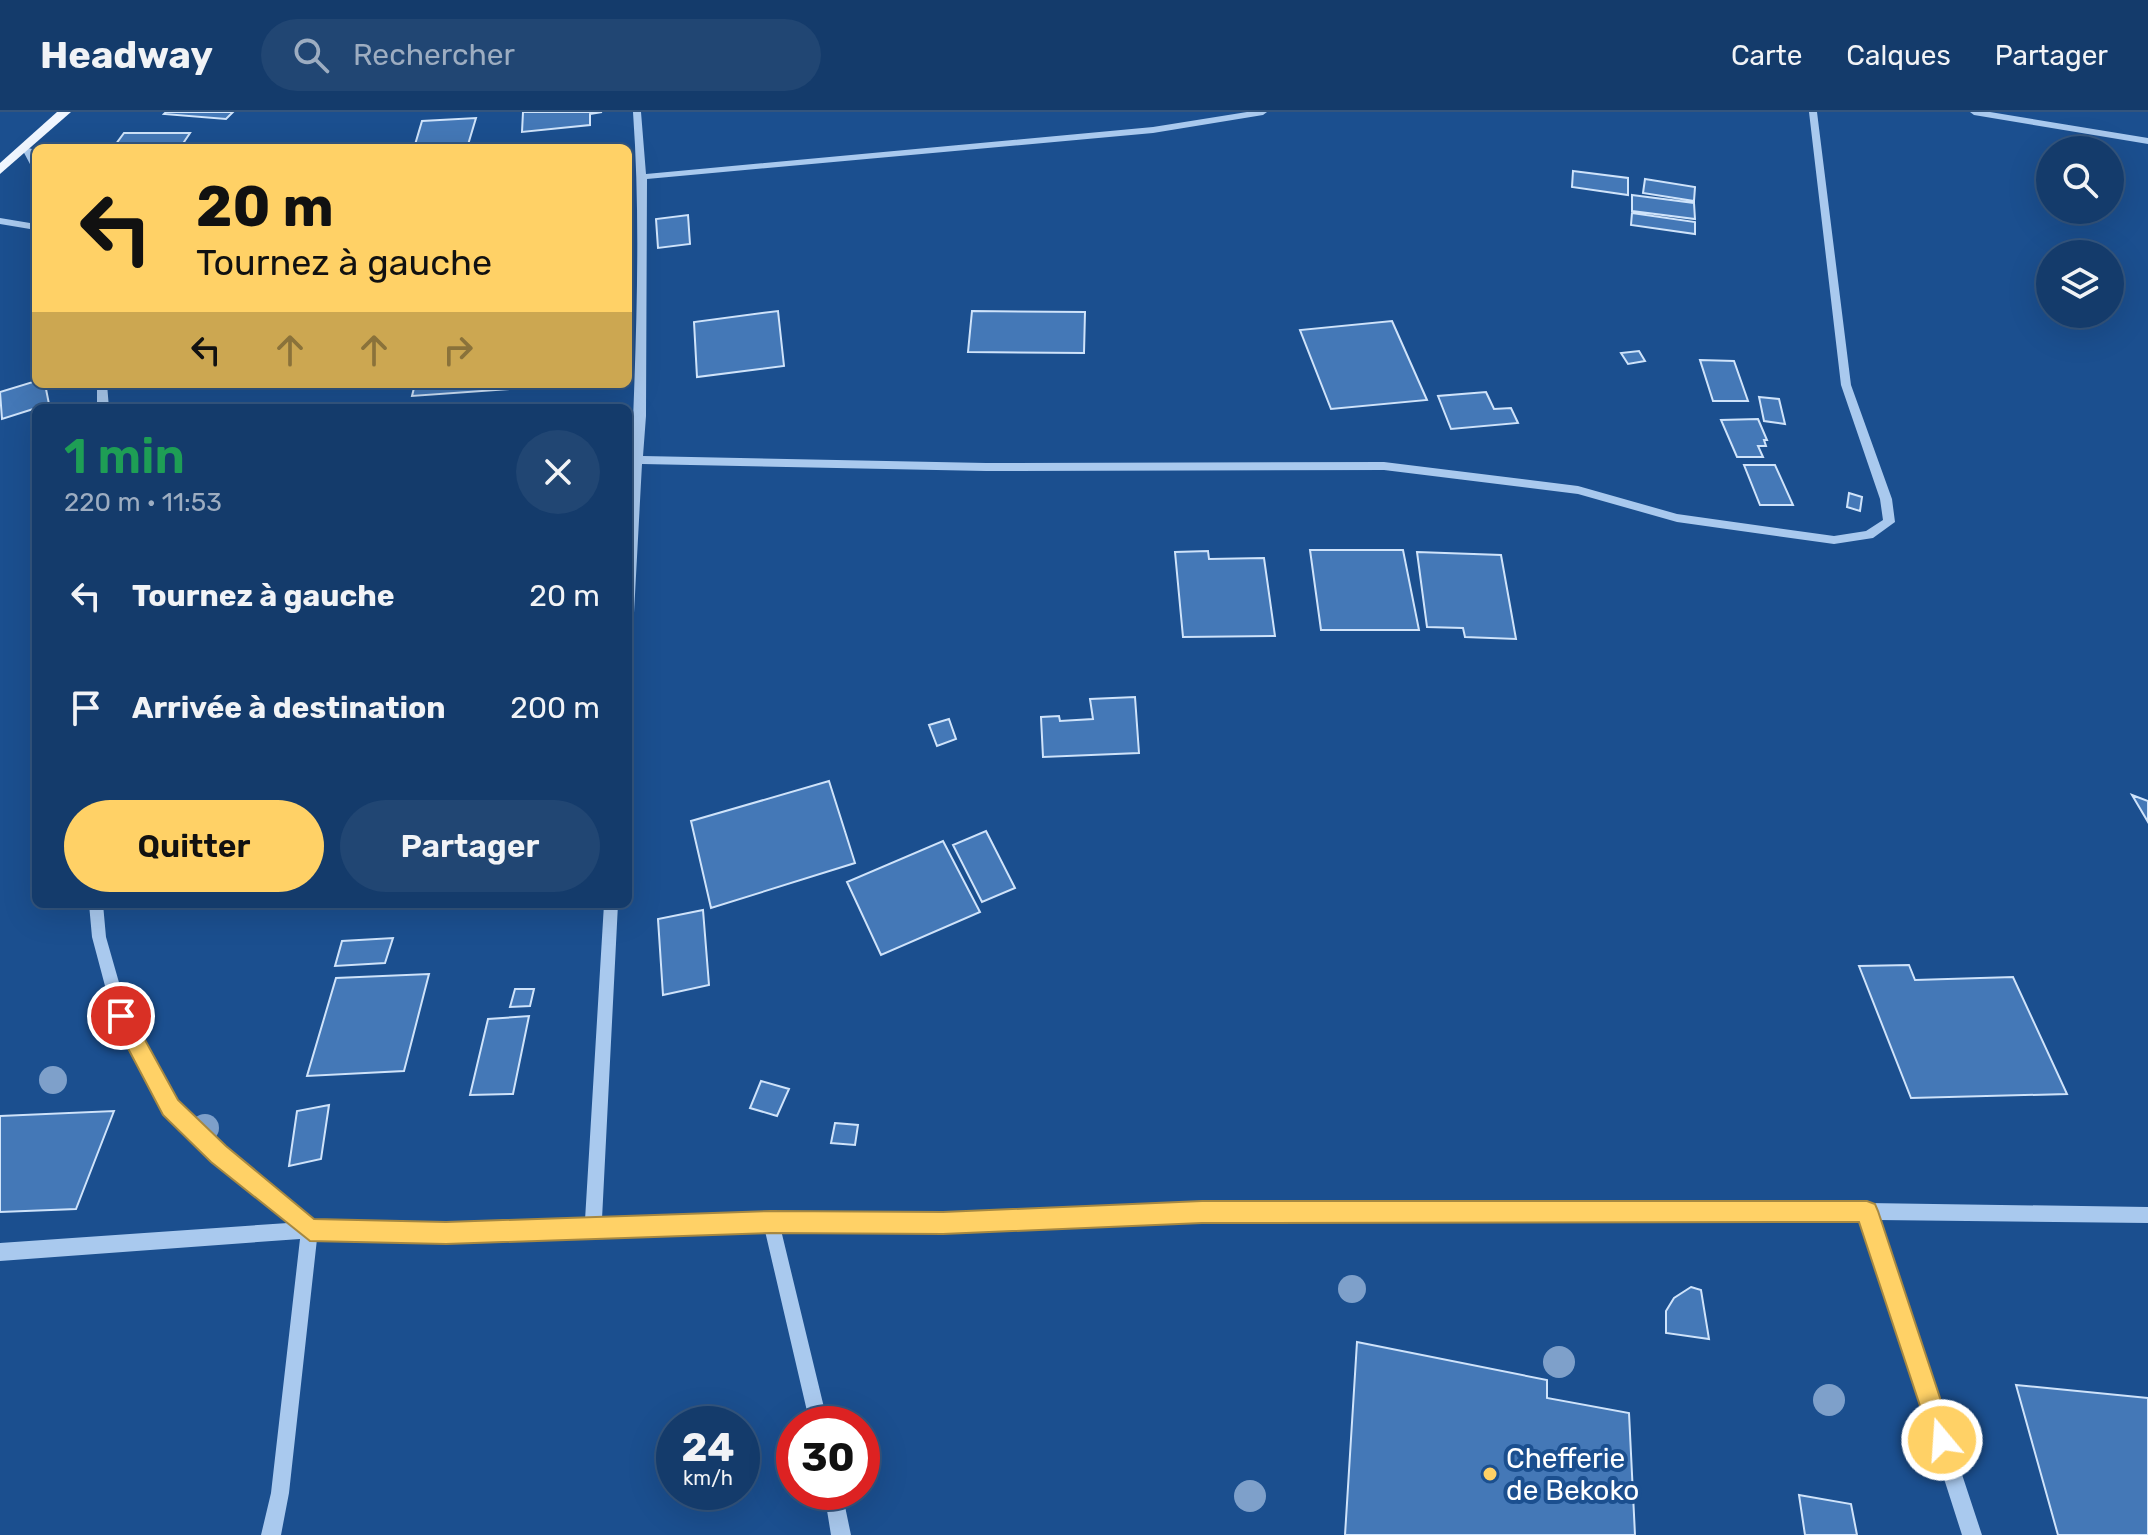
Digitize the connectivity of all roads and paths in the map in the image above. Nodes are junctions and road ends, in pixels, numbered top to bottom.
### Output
1 (65, 112) edge
2 (637, 112) edge
3 (1263, 112) edge
4 (1813, 112) edge
5 (1974, 112) edge
6 (2148, 141) edge
7 (32, 144) edge
8 (32, 144) edge
9 (27, 149) junction
10 (32, 158) edge
11 (0, 170) edge
12 (642, 177) junction
13 (0, 221) edge
14 (32, 226) edge
15 (637, 460) junction
16 (632, 545) edge
17 (96, 908) edge
18 (611, 908) edge
19 (1867, 1211) junction
20 (2148, 1215) edge
21 (771, 1222) junction
22 (310, 1230) junction
23 (593, 1230) junction
24 (0, 1252) edge
25 (815, 1406) edge
26 (836, 1510) edge
27 (271, 1535) edge
28 (841, 1535) edge
29 (1972, 1535) edge

1 - 8 main road
2 - 12 street
3 - 12 street
4 - 15 street
5 - 6 street
7 - 9 main road
9 - 10 street
9 - 11 main road
12 - 15 street
13 - 14 street
15 - 16 street
17 - 22 street
18 - 23 street
19 - 20 street
19 - 21 street
19 - 29 street
21 - 23 street
21 - 25 street
22 - 23 street
22 - 24 street
22 - 27 street
26 - 28 street

